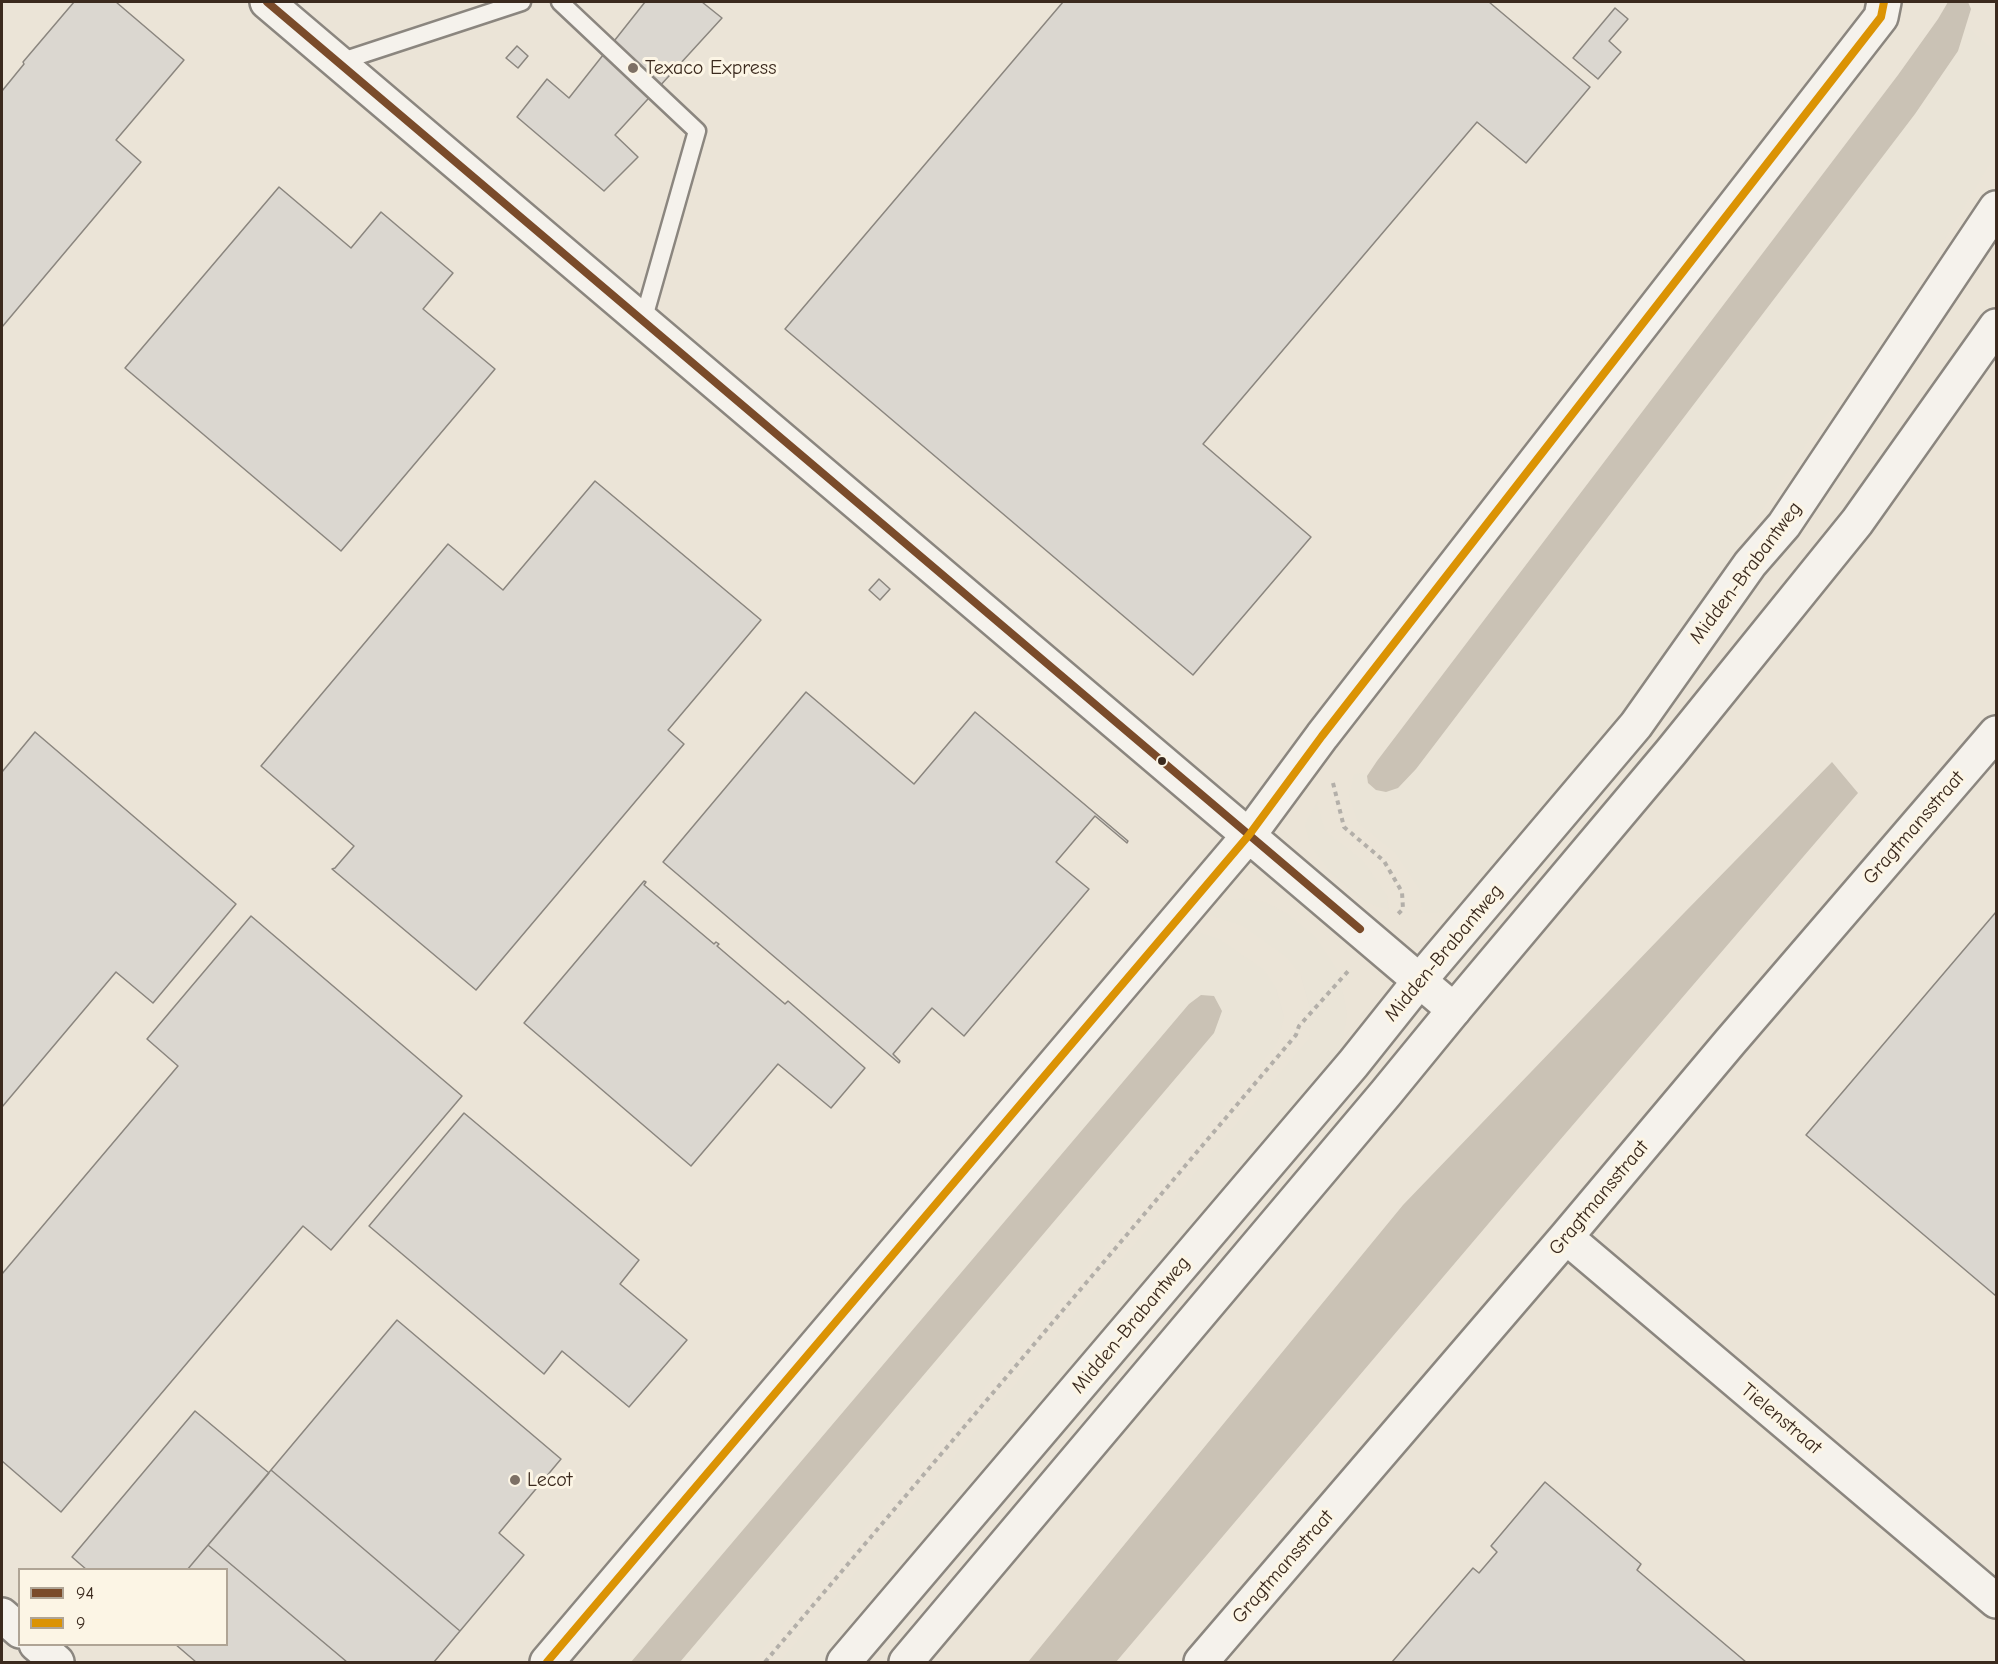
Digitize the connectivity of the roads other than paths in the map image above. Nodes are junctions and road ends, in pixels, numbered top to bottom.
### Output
1 (267, 2) edge
2 (522, 2) edge
3 (560, 2) edge
4 (1884, 2) edge
5 (339, 62) junction
6 (1996, 208) edge
7 (643, 321) junction
8 (1996, 326) edge
9 (1996, 733) edge
10 (1249, 835) junction
11 (1420, 980) junction
12 (1454, 1010) junction
13 (1566, 1237) junction
14 (1996, 1601) edge
15 (2, 1616) edge
16 (18, 1629) edge
17 (38, 1646) edge
18 (57, 1662) edge
19 (547, 1662) edge
20 (844, 1662) edge
21 (906, 1662) edge
22 (1201, 1662) edge

1 - 5 street
2 - 5 lane
3 - 7 lane
4 - 10 street
5 - 7 street
6 - 11 street, Midden-Brabantweg
7 - 10 street
8 - 12 street
9 - 13 street, Gragtmansstraat
10 - 11 street
10 - 19 street
11 - 12 street
11 - 20 street, Midden-Brabantweg
12 - 21 street
13 - 14 street, Tielenstraat
13 - 22 street, Gragtmansstraat
15 - 16 street
17 - 18 street

